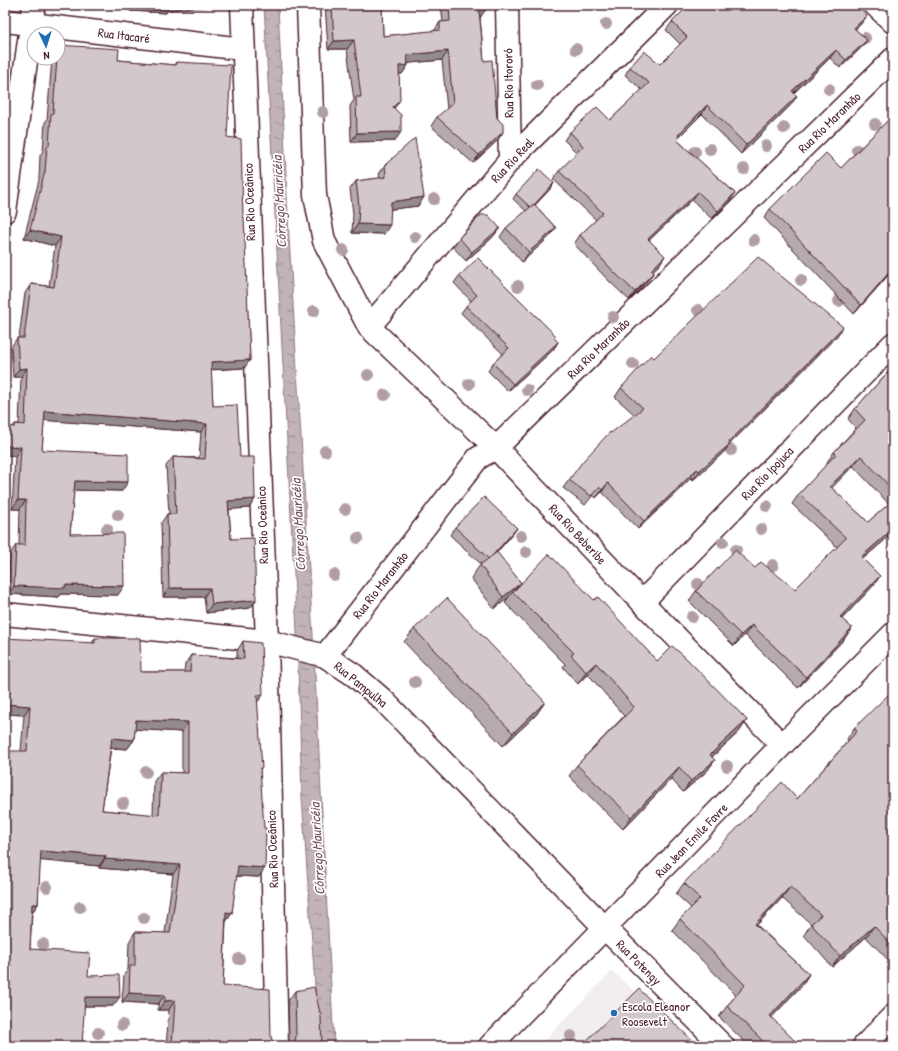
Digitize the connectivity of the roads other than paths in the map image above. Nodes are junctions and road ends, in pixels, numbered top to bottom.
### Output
1 (242, 5) edge
2 (308, 5) edge
3 (507, 5) edge
4 (667, 5) edge
5 (875, 5) edge
6 (33, 14) edge
7 (5, 21) edge
8 (893, 22) edge
9 (243, 49) junction
10 (893, 59) edge
11 (510, 160) junction
12 (5, 210) edge
13 (369, 327) junction
14 (893, 344) edge
15 (496, 448) junction
16 (642, 602) junction
17 (5, 614) edge
18 (893, 634) edge
19 (277, 643) junction
20 (321, 655) junction
21 (782, 745) junction
22 (605, 928) junction
23 (893, 1016) edge
24 (277, 1046) edge
25 (490, 1046) edge
26 (723, 1046) edge
27 (864, 1046) edge

1 - 9 street, Rua Rio Oceânico
2 - 13 street
3 - 11 street, Rua Rio Itororó
4 - 11 street, Rua Rio Real
5 - 8 street
6 - 7 street, Rua Itacaré
6 - 9 street, Rua Itacaré
6 - 12 street
9 - 19 street, Rua Rio Oceânico
10 - 15 street, Rua Rio Maranhão
11 - 13 street, Rua Rio Real
13 - 15 street, Rua Rio Beberibe
14 - 16 street, Rua Rio Ipojuca
15 - 16 street, Rua Rio Beberibe
15 - 20 street, Rua Rio Maranhão
16 - 21 street, Rua Rio Beberibe
17 - 19 street, Rua Pampulha
18 - 21 street, Rua Jean Emile Favre
19 - 20 street, Rua Pampulha
19 - 24 street, Rua Rio Oceânico
20 - 22 street, Rua Pampulha
21 - 22 street, Rua Jean Emile Favre
22 - 25 street, Rua Jean Emile Favre
22 - 26 street, Rua Potengy
23 - 27 street

